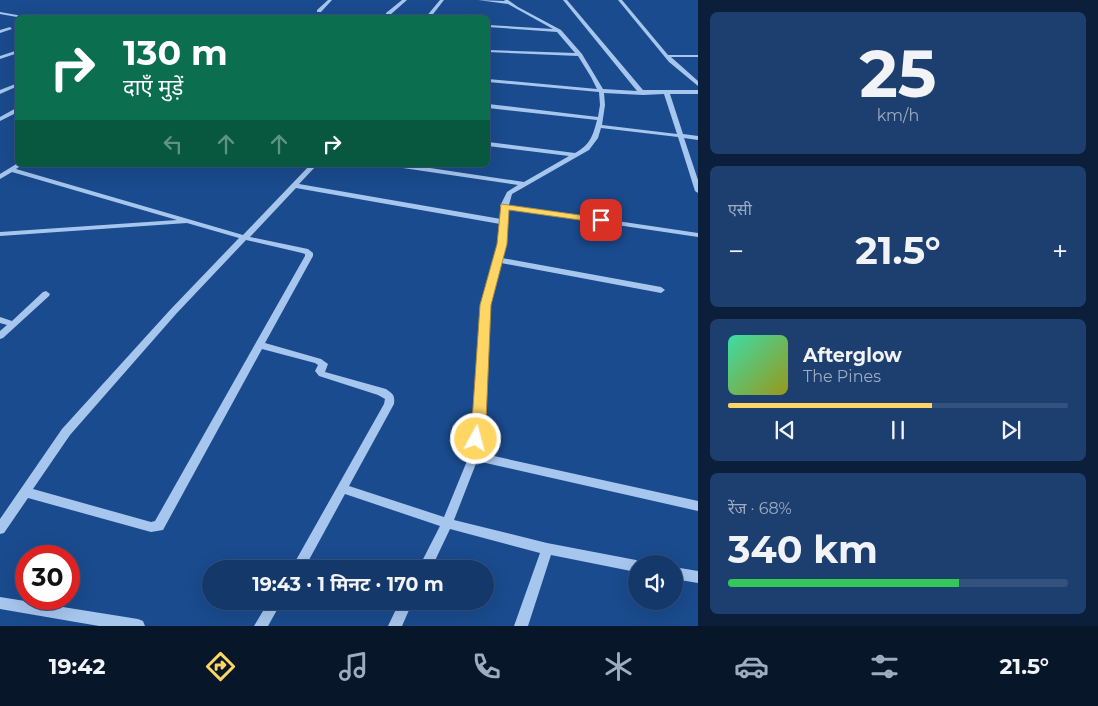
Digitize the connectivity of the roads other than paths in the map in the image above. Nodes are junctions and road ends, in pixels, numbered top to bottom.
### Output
1 (329, 0) edge
2 (405, 0) edge
3 (442, 0) edge
4 (480, 0) edge
5 (565, 0) edge
6 (620, 0) edge
7 (507, 1) edge
8 (319, 10) dead end
9 (0, 13) edge
10 (388, 14) dead end
11 (430, 15) edge
12 (15, 16) edge
13 (490, 27) edge
14 (10, 28) dead end
15 (559, 31) junction
16 (0, 32) edge
17 (490, 51) edge
18 (15, 52) edge
19 (580, 55) junction
20 (667, 56) junction
21 (698, 56) edge
22 (0, 58) edge
23 (490, 80) edge
24 (698, 84) edge
25 (15, 85) edge
26 (601, 91) junction
27 (0, 92) edge
28 (698, 92) edge
29 (643, 93) junction
30 (667, 93) junction
31 (490, 106) edge
32 (15, 111) edge
33 (0, 119) edge
34 (600, 122) junction
35 (680, 136) junction
36 (698, 138) edge
37 (490, 144) edge
38 (575, 155) junction
39 (16, 167) edge
40 (312, 167) edge
41 (410, 167) edge
42 (11, 170) junction
43 (0, 177) edge
44 (528, 184) junction
45 (296, 186) junction
46 (698, 191) edge
47 (504, 206) junction
48 (191, 221) junction
49 (503, 222) junction
50 (0, 234) edge
51 (698, 234) edge
52 (246, 238) junction
53 (498, 260) junction
54 (661, 290) dead end
55 (46, 294) dead end
56 (0, 320) edge
57 (13, 324) junction
58 (0, 336) edge
59 (260, 345) junction
60 (474, 456) junction
61 (342, 488) junction
62 (25, 492) junction
63 (698, 506) edge
64 (447, 523) junction
65 (0, 529) edge
66 (547, 549) junction
67 (301, 560) edge
68 (428, 560) edge
69 (628, 564) edge
70 (683, 574) edge
71 (698, 577) edge
72 (0, 603) edge
73 (271, 610) edge
74 (403, 610) edge
75 (138, 626) edge
76 (261, 626) edge
77 (395, 626) edge
78 (521, 626) edge

1 - 8 street
2 - 10 street
3 - 11 street
4 - 7 street
5 - 29 street
6 - 20 street
7 - 15 street
9 - 12 street
13 - 15 street
14 - 16 street
15 - 19 street
17 - 19 street
18 - 22 street
19 - 26 street
20 - 21 street
20 - 24 street
23 - 26 street
25 - 27 street
26 - 29 street
26 - 34 street
28 - 30 street
29 - 30 street
30 - 35 street
31 - 34 street
32 - 33 street
34 - 35 street
34 - 38 street
35 - 36 street
35 - 46 street
37 - 38 street
38 - 44 street
39 - 42 street
40 - 45 street
41 - 44 street
42 - 43 street
42 - 48 street
44 - 47 street
45 - 49 street
45 - 52 street
47 - 49 street
47 - 51 street
48 - 50 street
48 - 52 street
49 - 53 street
52 - 59 street
52 - 62 street
53 - 54 street
53 - 60 street
55 - 57 street
56 - 57 street
57 - 58 street
59 - 61 street
59 - 62 street
60 - 63 street
60 - 64 street
61 - 64 street
61 - 67 street
62 - 65 street
64 - 66 street
64 - 68 street
66 - 69 street
66 - 78 street
70 - 71 street
72 - 75 street
73 - 76 street
74 - 77 street

